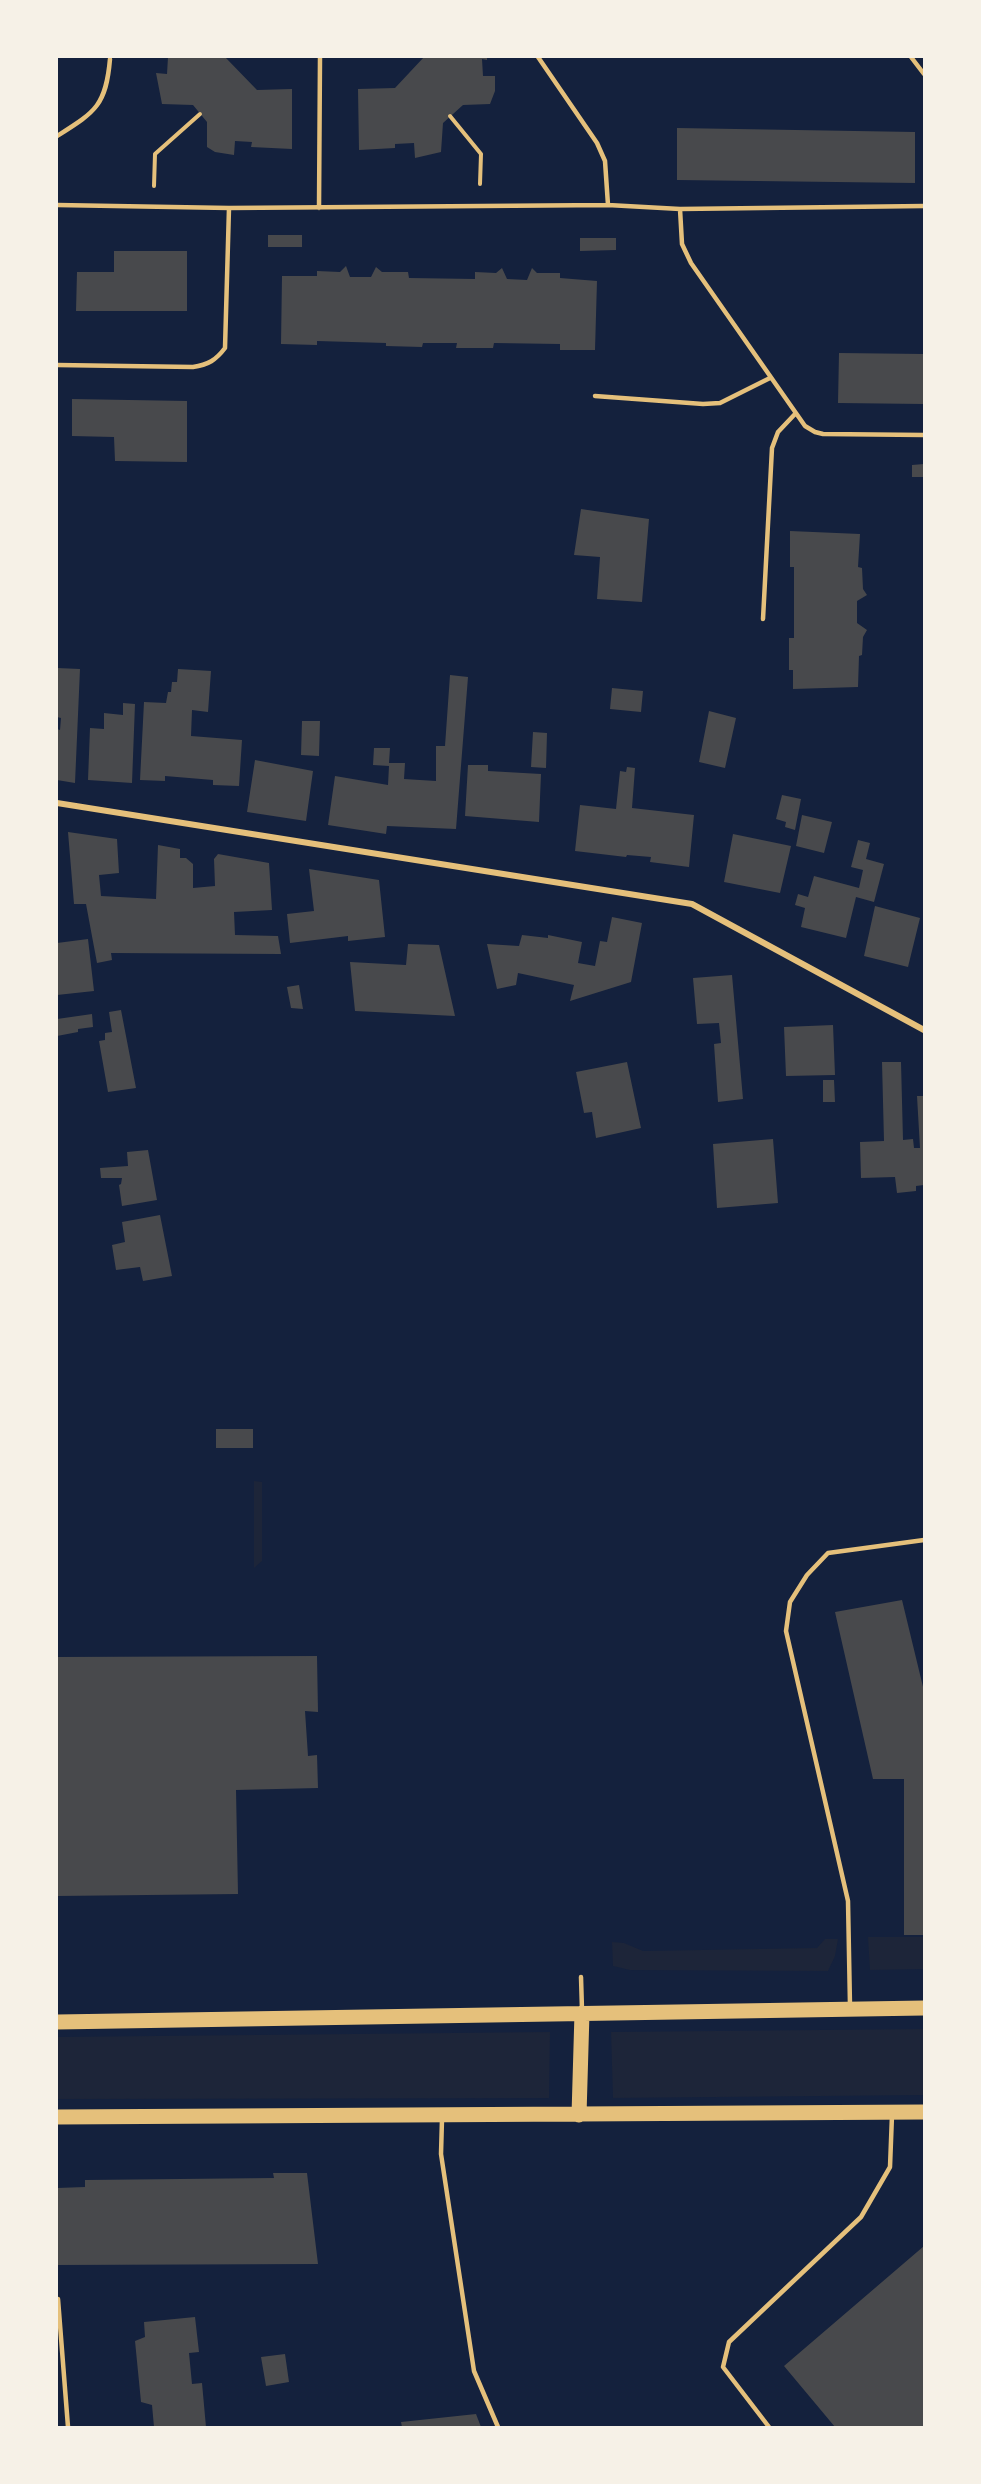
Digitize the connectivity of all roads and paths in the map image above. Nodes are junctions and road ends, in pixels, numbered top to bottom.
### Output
1 (320, 57) edge
2 (538, 57) edge
3 (911, 57) edge
4 (110, 59) dead end
5 (924, 74) edge
6 (200, 114) dead end
7 (450, 116) dead end
8 (57, 136) edge
9 (154, 189) dead end
10 (480, 190) dead end
11 (57, 205) edge
12 (608, 205) junction
13 (924, 206) edge
14 (229, 208) junction
15 (319, 208) junction
16 (680, 209) junction
17 (57, 365) edge
18 (770, 378) junction
19 (595, 396) dead end
20 (795, 414) junction
21 (924, 435) edge
22 (763, 619) dead end
23 (57, 802) edge
24 (924, 1030) edge
25 (924, 1540) edge
26 (581, 1977) dead end
27 (924, 2008) edge
28 (850, 2009) junction
29 (582, 2013) junction
30 (57, 2022) edge
31 (892, 2112) junction
32 (924, 2112) edge
33 (442, 2115) junction
34 (579, 2115) junction
35 (57, 2116) edge
36 (58, 2299) edge
37 (68, 2427) edge
38 (498, 2427) edge
39 (770, 2427) edge

1 - 15 lane
2 - 12 lane
3 - 5 lane
4 - 8 lane
6 - 9 path
7 - 10 path
11 - 14 lane
12 - 15 lane
12 - 16 lane
13 - 16 lane
14 - 15 lane
14 - 17 lane
16 - 18 lane
18 - 19 lane
18 - 20 lane
20 - 21 lane
20 - 22 lane
23 - 24 street
25 - 28 lane
26 - 29 lane
27 - 28 main road
28 - 29 main road
29 - 30 main road
29 - 34 main road
31 - 32 main road
31 - 34 main road
31 - 39 lane
33 - 34 main road
33 - 35 main road
33 - 38 lane
36 - 37 lane

